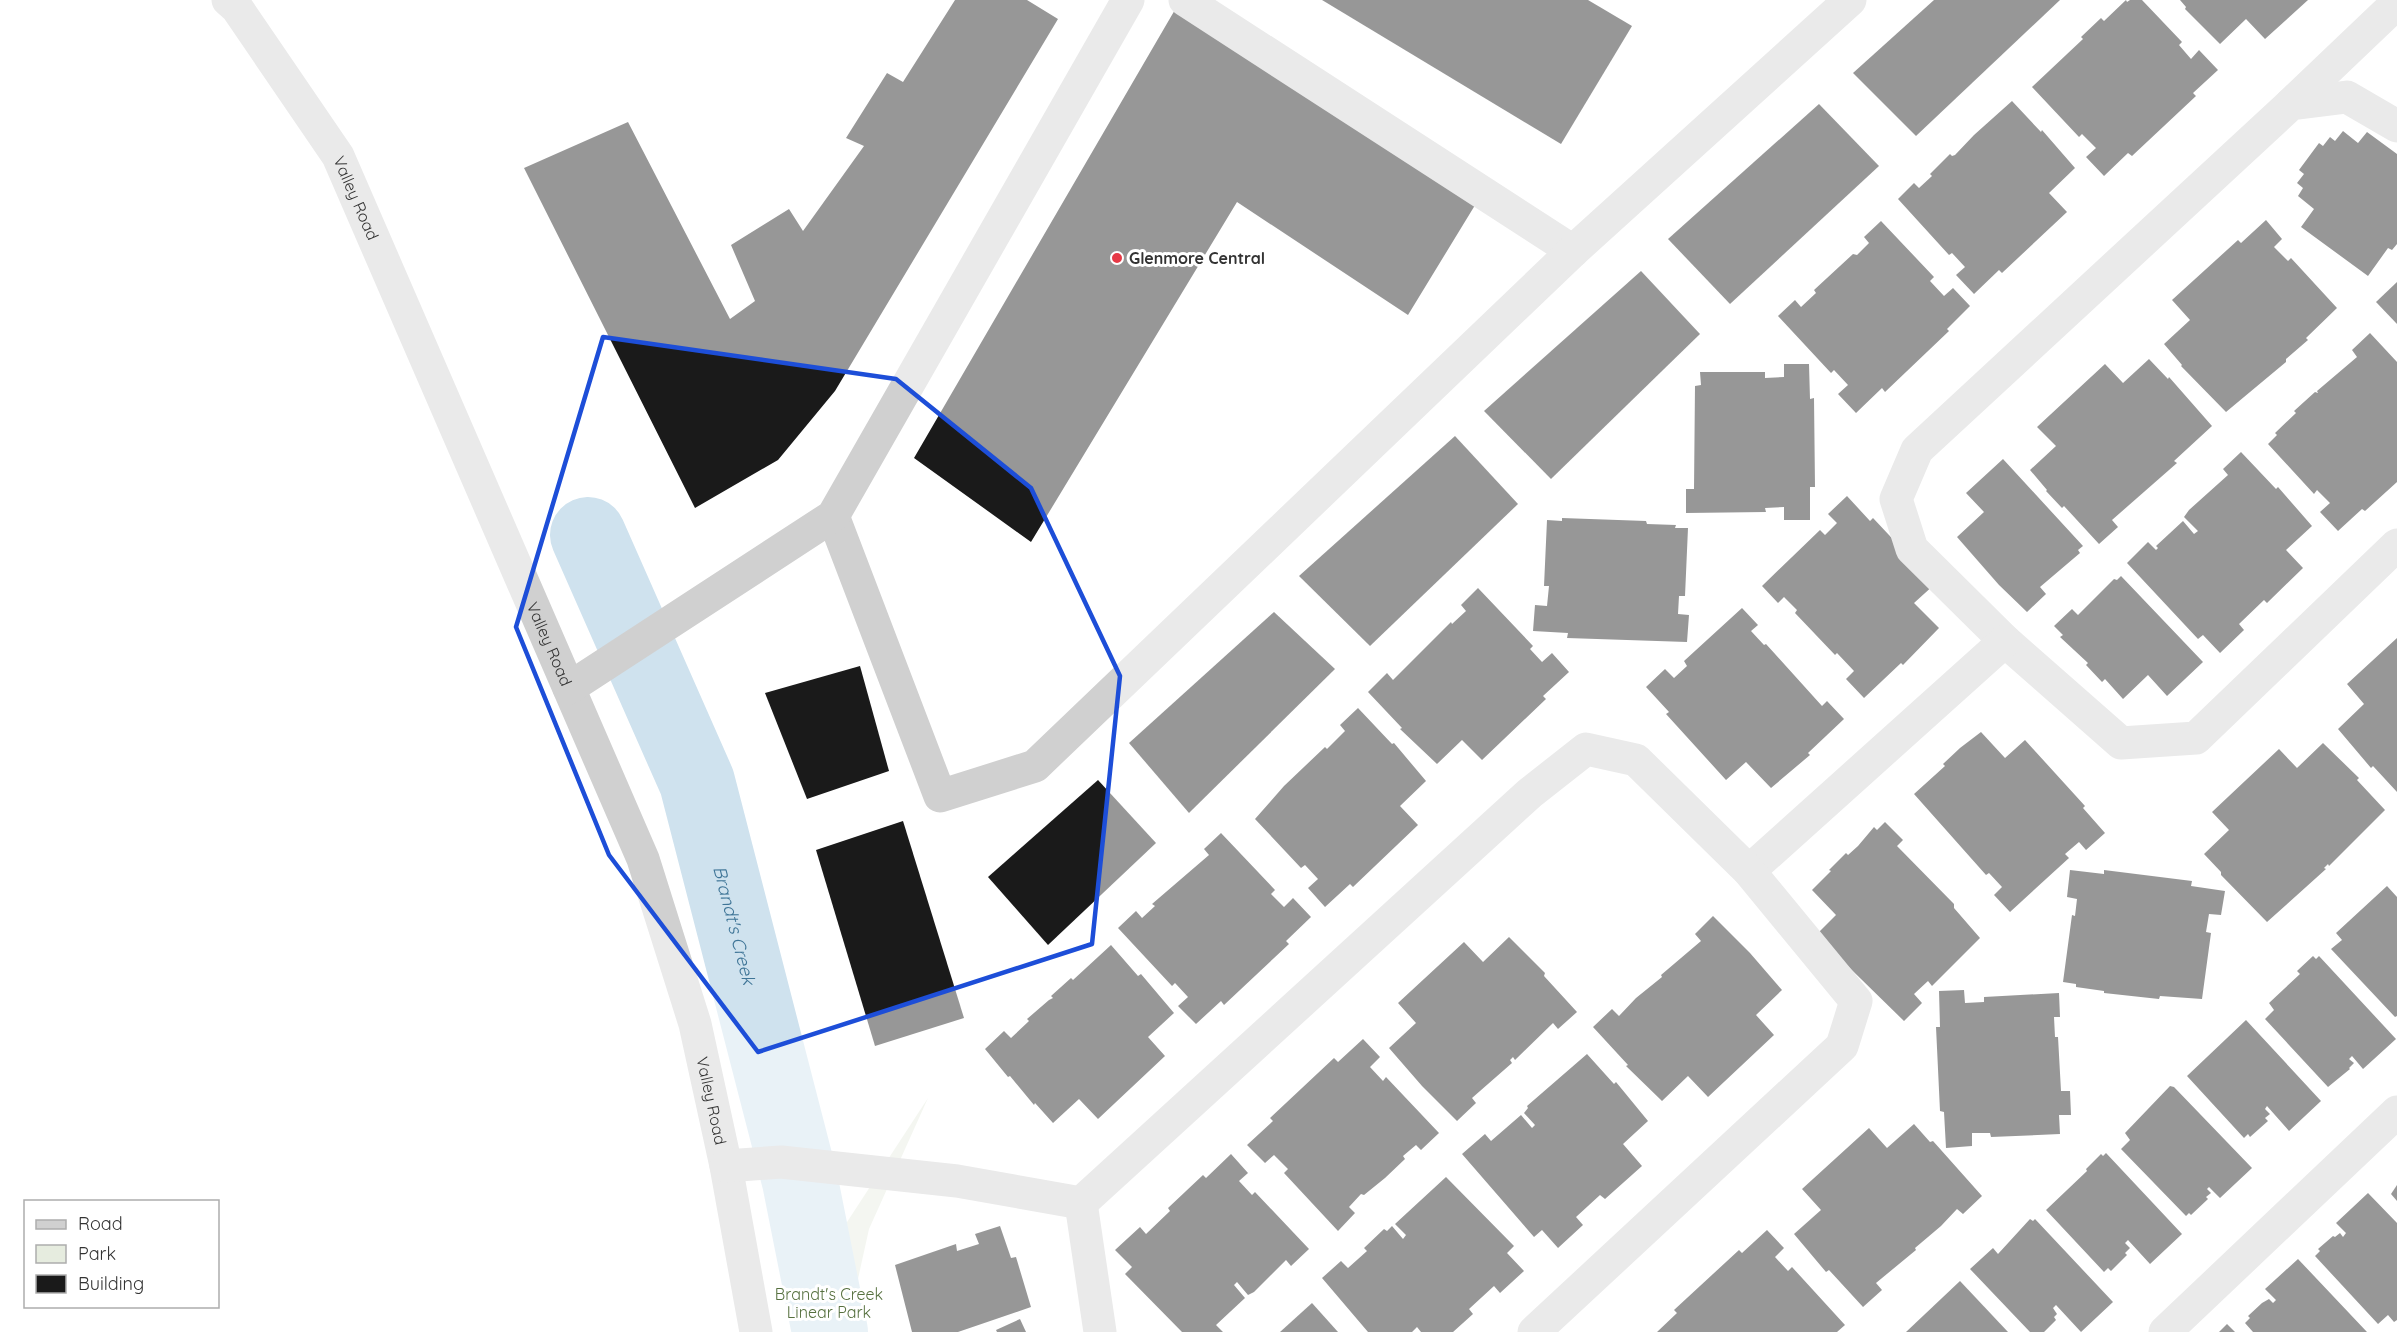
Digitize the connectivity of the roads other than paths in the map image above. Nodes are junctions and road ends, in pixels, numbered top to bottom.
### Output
1 (228, 0) edge
2 (1128, 0) edge
3 (1185, 0) edge
4 (1850, 0) edge
5 (2397, 3) edge
6 (2291, 104) junction
7 (2397, 126) edge
8 (1573, 251) junction
9 (833, 516) junction
10 (2397, 545) edge
11 (2005, 641) junction
12 (569, 688) junction
13 (1749, 871) junction
14 (2397, 1112) edge
15 (726, 1166) junction
16 (1081, 1203) junction
17 (756, 1332) edge
18 (1100, 1332) edge
19 (1534, 1332) edge
20 (2164, 1332) edge

1 - 12 street, Valley Road
2 - 9 street
3 - 8 street
4 - 8 street
5 - 6 street
6 - 7 street
6 - 11 street
8 - 9 street
9 - 12 street
10 - 11 street
11 - 13 street
12 - 15 street, Valley Road
13 - 16 street
13 - 19 street
14 - 20 street
15 - 16 street
15 - 17 street, Valley Road
16 - 18 street

